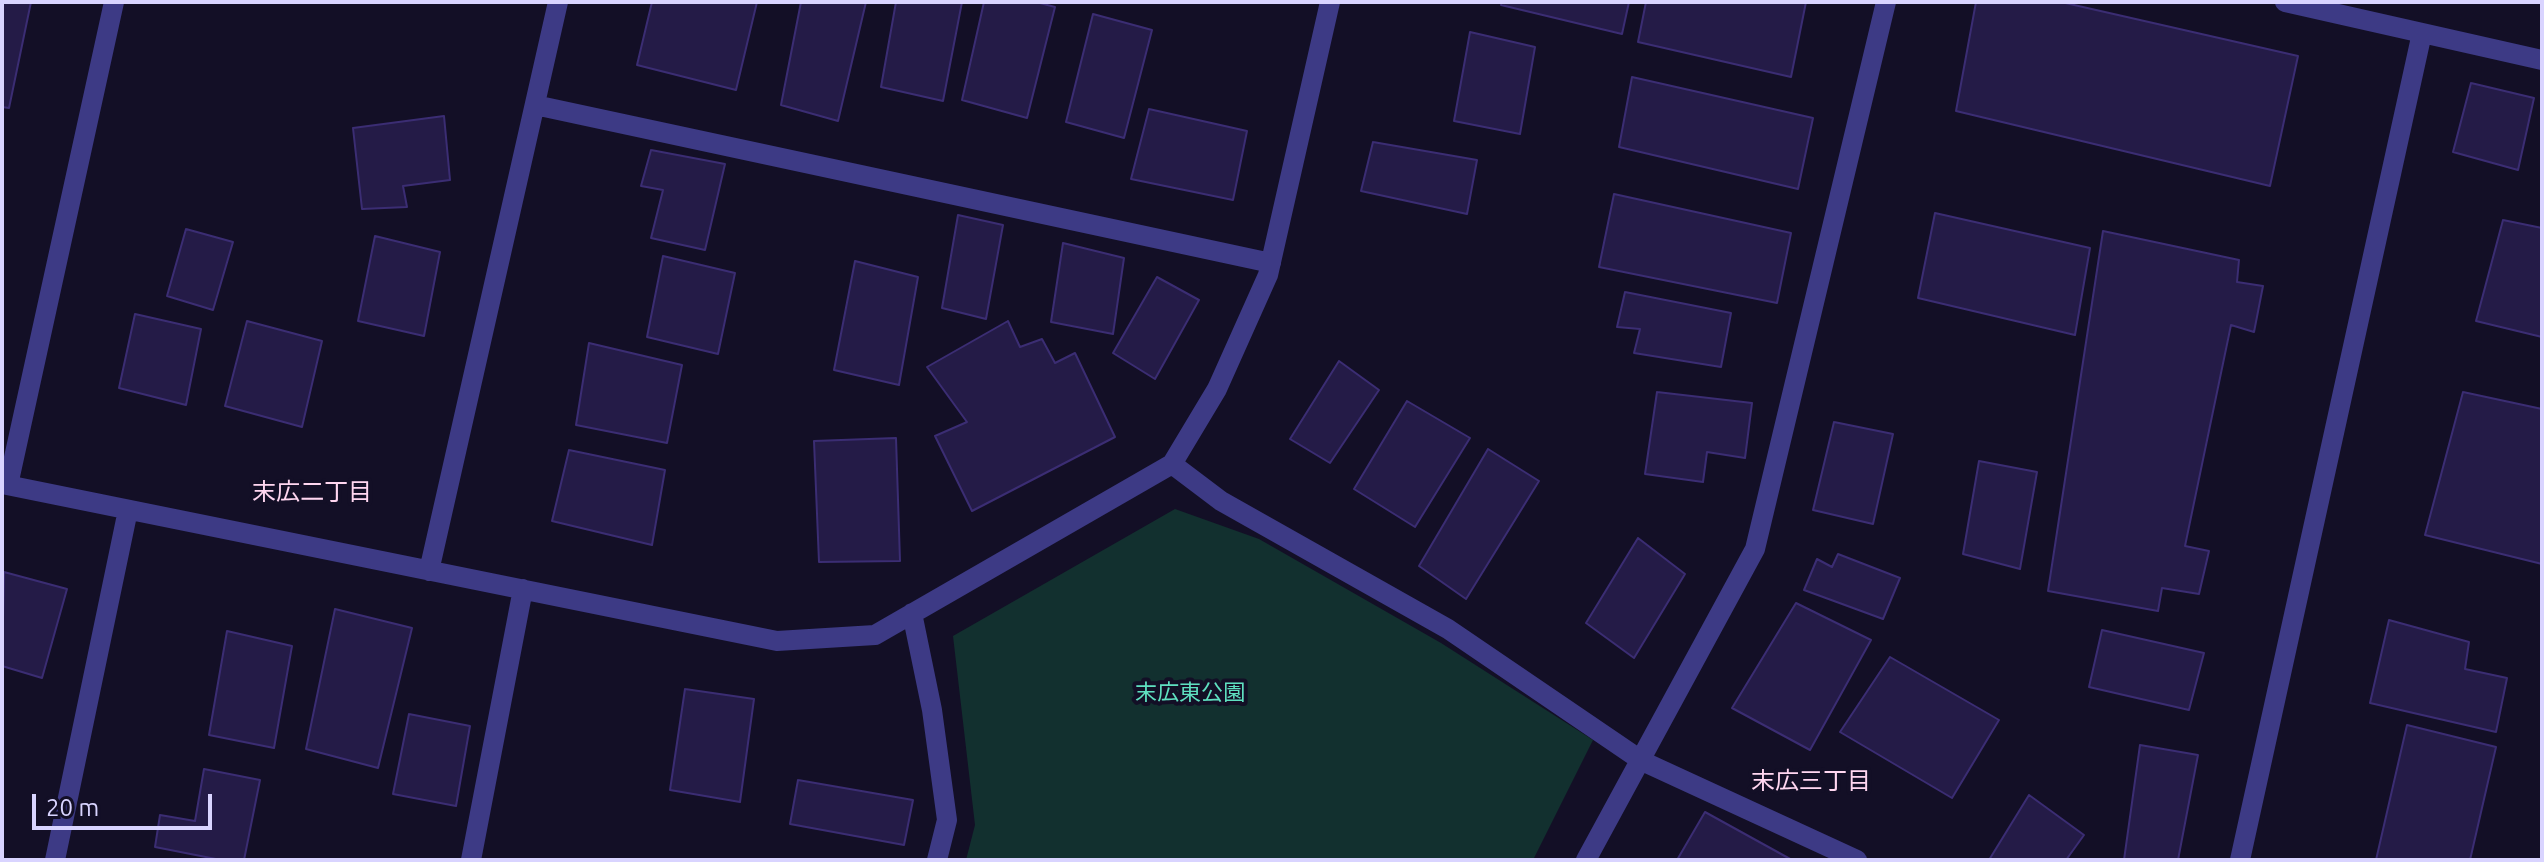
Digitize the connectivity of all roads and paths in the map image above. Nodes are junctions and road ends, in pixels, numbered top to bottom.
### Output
1 (114, 2) edge
2 (558, 2) edge
3 (1330, 2) edge
4 (1886, 2) edge
5 (2285, 2) edge
6 (2422, 33) junction
7 (2542, 60) edge
8 (535, 105) junction
9 (1271, 263) junction
10 (1172, 464) junction
11 (5, 485) edge
12 (128, 510) junction
13 (429, 571) junction
14 (523, 589) junction
15 (912, 613) junction
16 (1642, 761) junction
17 (55, 860) edge
18 (471, 860) edge
19 (937, 860) edge
20 (1586, 860) edge
21 (1857, 860) edge
22 (2240, 860) edge

1 - 11 street
2 - 8 street
3 - 9 street
4 - 16 street
5 - 6 street
6 - 7 street
6 - 22 street
8 - 9 street
8 - 13 street
9 - 10 street
10 - 15 street
10 - 16 street
11 - 12 street
12 - 13 street
12 - 17 street
13 - 14 street
14 - 15 street
14 - 18 street
15 - 19 street
16 - 20 street
16 - 21 street

